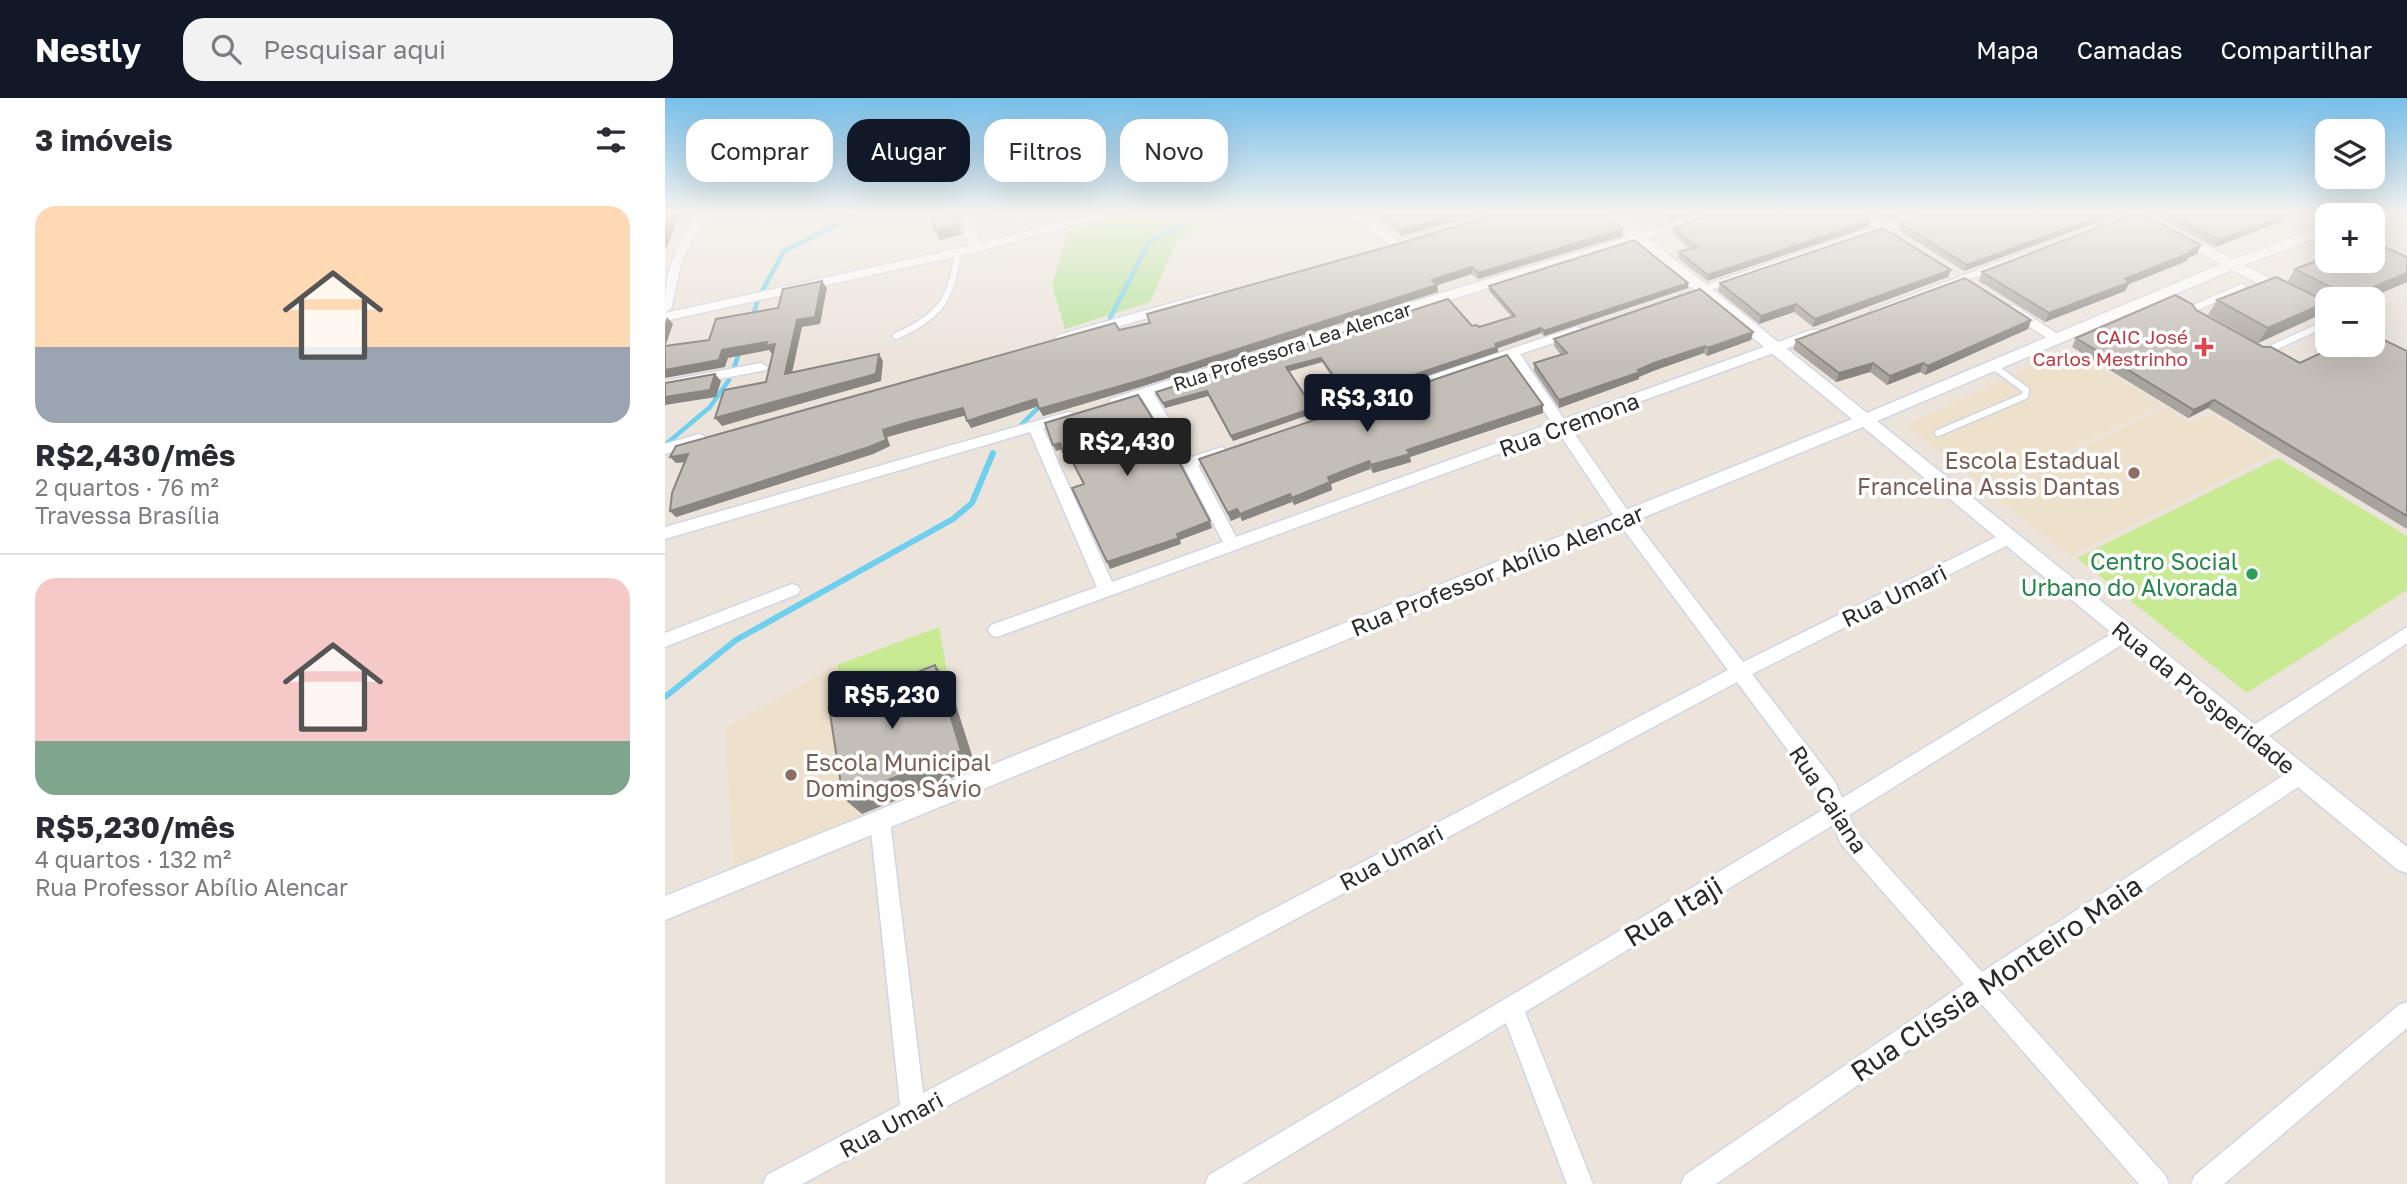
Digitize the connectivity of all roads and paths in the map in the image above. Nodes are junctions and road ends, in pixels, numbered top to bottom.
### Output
1 (671, 265) edge
2 (905, 265) edge
3 (956, 265) edge
4 (1551, 265) edge
5 (1670, 265) edge
6 (1773, 265) edge
7 (2000, 265) edge
8 (2231, 265) joint
9 (2242, 287) edge
10 (1701, 289) junction
11 (1225, 292) edge
12 (1676, 298) edge
13 (1994, 299) edge
14 (2315, 308) edge
15 (665, 309) edge
16 (1863, 316) edge
17 (665, 317) edge
18 (2205, 319) edge
19 (1588, 328) edge
20 (2315, 329) edge
21 (1825, 330) edge
22 (896, 337) dead end
23 (2058, 339) junction
24 (1055, 340) edge
25 (2249, 344) edge
26 (1775, 349) junction
27 (1512, 353) junction
28 (1992, 365) junction
29 (761, 366) dead end
30 (665, 385) edge
31 (1146, 393) junction
32 (1370, 401) edge
33 (1865, 420) junction
34 (1035, 426) junction
35 (1563, 427) junction
36 (1938, 433) dead end
37 (717, 435) edge
38 (1240, 445) edge
39 (665, 449) edge
40 (1189, 463) junction
41 (1624, 518) junction
42 (665, 533) edge
43 (2010, 537) junction
44 (1232, 544) junction
45 (1106, 588) junction
46 (792, 590) dead end
47 (997, 630) dead end
48 (2125, 634) junction
49 (2407, 634) edge
50 (665, 640) edge
51 (1740, 671) junction
52 (2253, 736) junction
53 (2299, 775) junction
54 (1839, 811) junction
55 (880, 821) junction
56 (2407, 862) edge
57 (665, 908) edge
58 (1982, 985) junction
59 (1512, 1008) junction
60 (2407, 1013) edge
61 (913, 1112) junction
62 (776, 1184) edge
63 (1218, 1184) edge
64 (1580, 1184) edge
65 (1694, 1184) edge
66 (2156, 1184) edge
67 (2204, 1184) edge

1 - 15 street
2 - 17 street
3 - 22 lane
4 - 31 street, Rua Professora Lea Alencar
5 - 10 street, Rua da Prosperidade
6 - 10 street
7 - 16 street
8 - 14 street
8 - 23 street, Rua Professor Abílio Alencar
9 - 18 lane
10 - 12 street
10 - 26 street, Rua da Prosperidade
11 - 24 street
13 - 23 street
19 - 27 street
20 - 25 lane
21 - 26 street, Rua Cremona
23 - 28 street, Rua Professor Abílio Alencar
26 - 33 street, Rua da Prosperidade
26 - 35 street, Rua Cremona
27 - 32 street
27 - 35 street, Rua Caiana
28 - 33 street, Rua Professor Abílio Alencar
28 - 36 lane
29 - 30 street
31 - 34 street, Rua Professora Lea Alencar
31 - 40 street
33 - 41 street, Rua Professor Abílio Alencar
33 - 43 street, Rua da Prosperidade
34 - 42 street, Rua Professora Lea Alencar
34 - 45 street
35 - 41 street, Rua Caiana
35 - 44 street, Rua Cremona
37 - 39 street
38 - 40 street
40 - 44 street
41 - 51 street, Rua Caiana
41 - 55 street, Rua Professor Abílio Alencar
43 - 48 street, Rua da Prosperidade
43 - 51 street, Rua Umari
44 - 45 street, Rua Cremona
45 - 47 street, Rua Cremona
46 - 50 street
48 - 52 street, Rua da Prosperidade
48 - 54 street, Rua Itaji
49 - 52 street
51 - 54 street, Rua Caiana
51 - 61 street, Rua Umari
52 - 53 street, Rua da Prosperidade
53 - 56 street, Rua da Prosperidade
53 - 58 street, Rua Clíssia Monteiro Maia
54 - 58 street, Rua Caiana
54 - 59 street, Rua Itaji
55 - 57 street, Rua Professor Abílio Alencar
55 - 61 street
58 - 65 street, Rua Clíssia Monteiro Maia
58 - 66 street, Rua Caiana
59 - 63 street, Rua Itaji
59 - 64 street
60 - 67 street
61 - 62 street, Rua Umari

